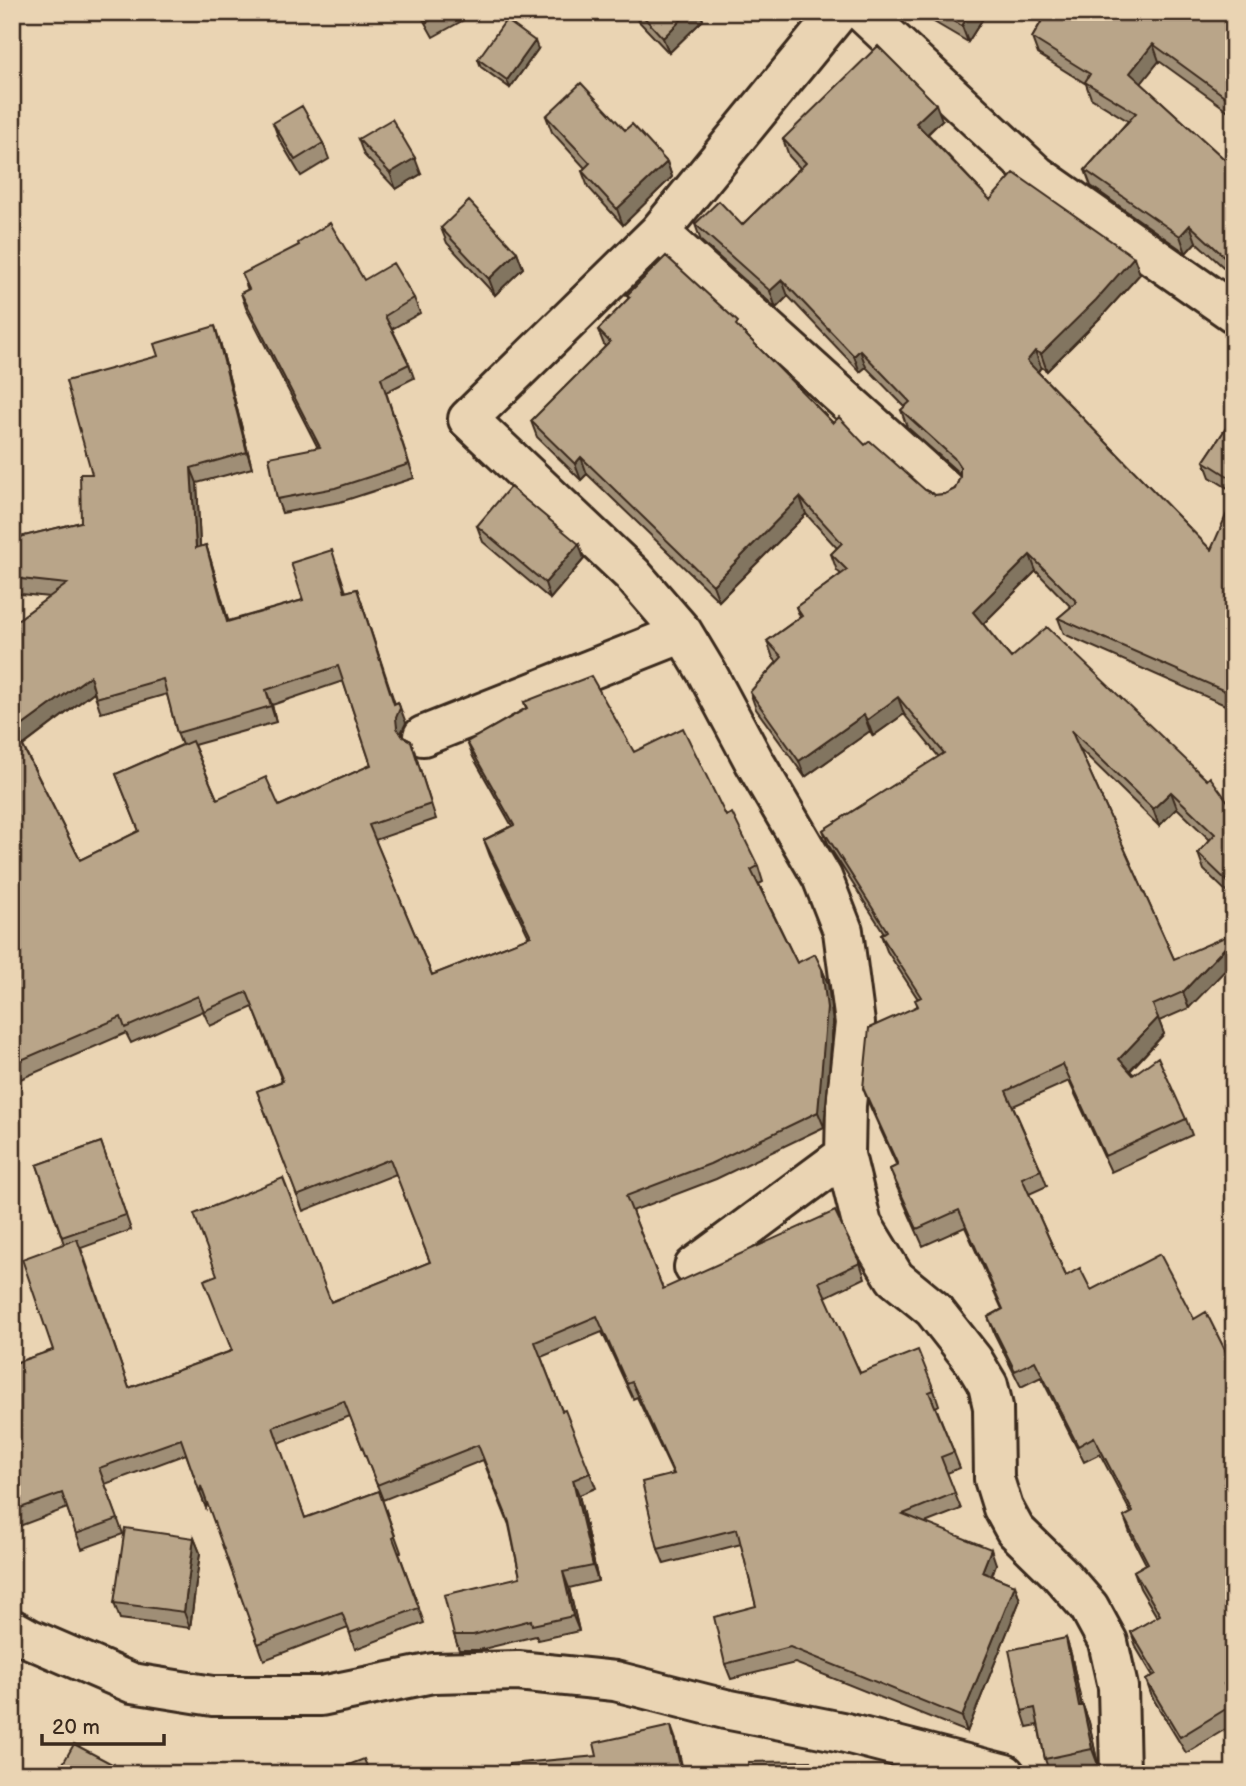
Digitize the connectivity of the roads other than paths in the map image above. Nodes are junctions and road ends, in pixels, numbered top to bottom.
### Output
1 (839, 12) edge
2 (862, 12) edge
3 (659, 232) junction
4 (1234, 313) edge
5 (944, 490) dead end
6 (682, 634) junction
7 (423, 736) dead end
8 (845, 1155) junction
9 (694, 1267) dead end
10 (12, 1629) edge
11 (1005, 1774) edge
12 (1120, 1774) edge

1 - 3 street
2 - 4 street
3 - 5 street
3 - 6 street
6 - 7 street
6 - 8 street
8 - 9 street
8 - 12 street
10 - 11 street

